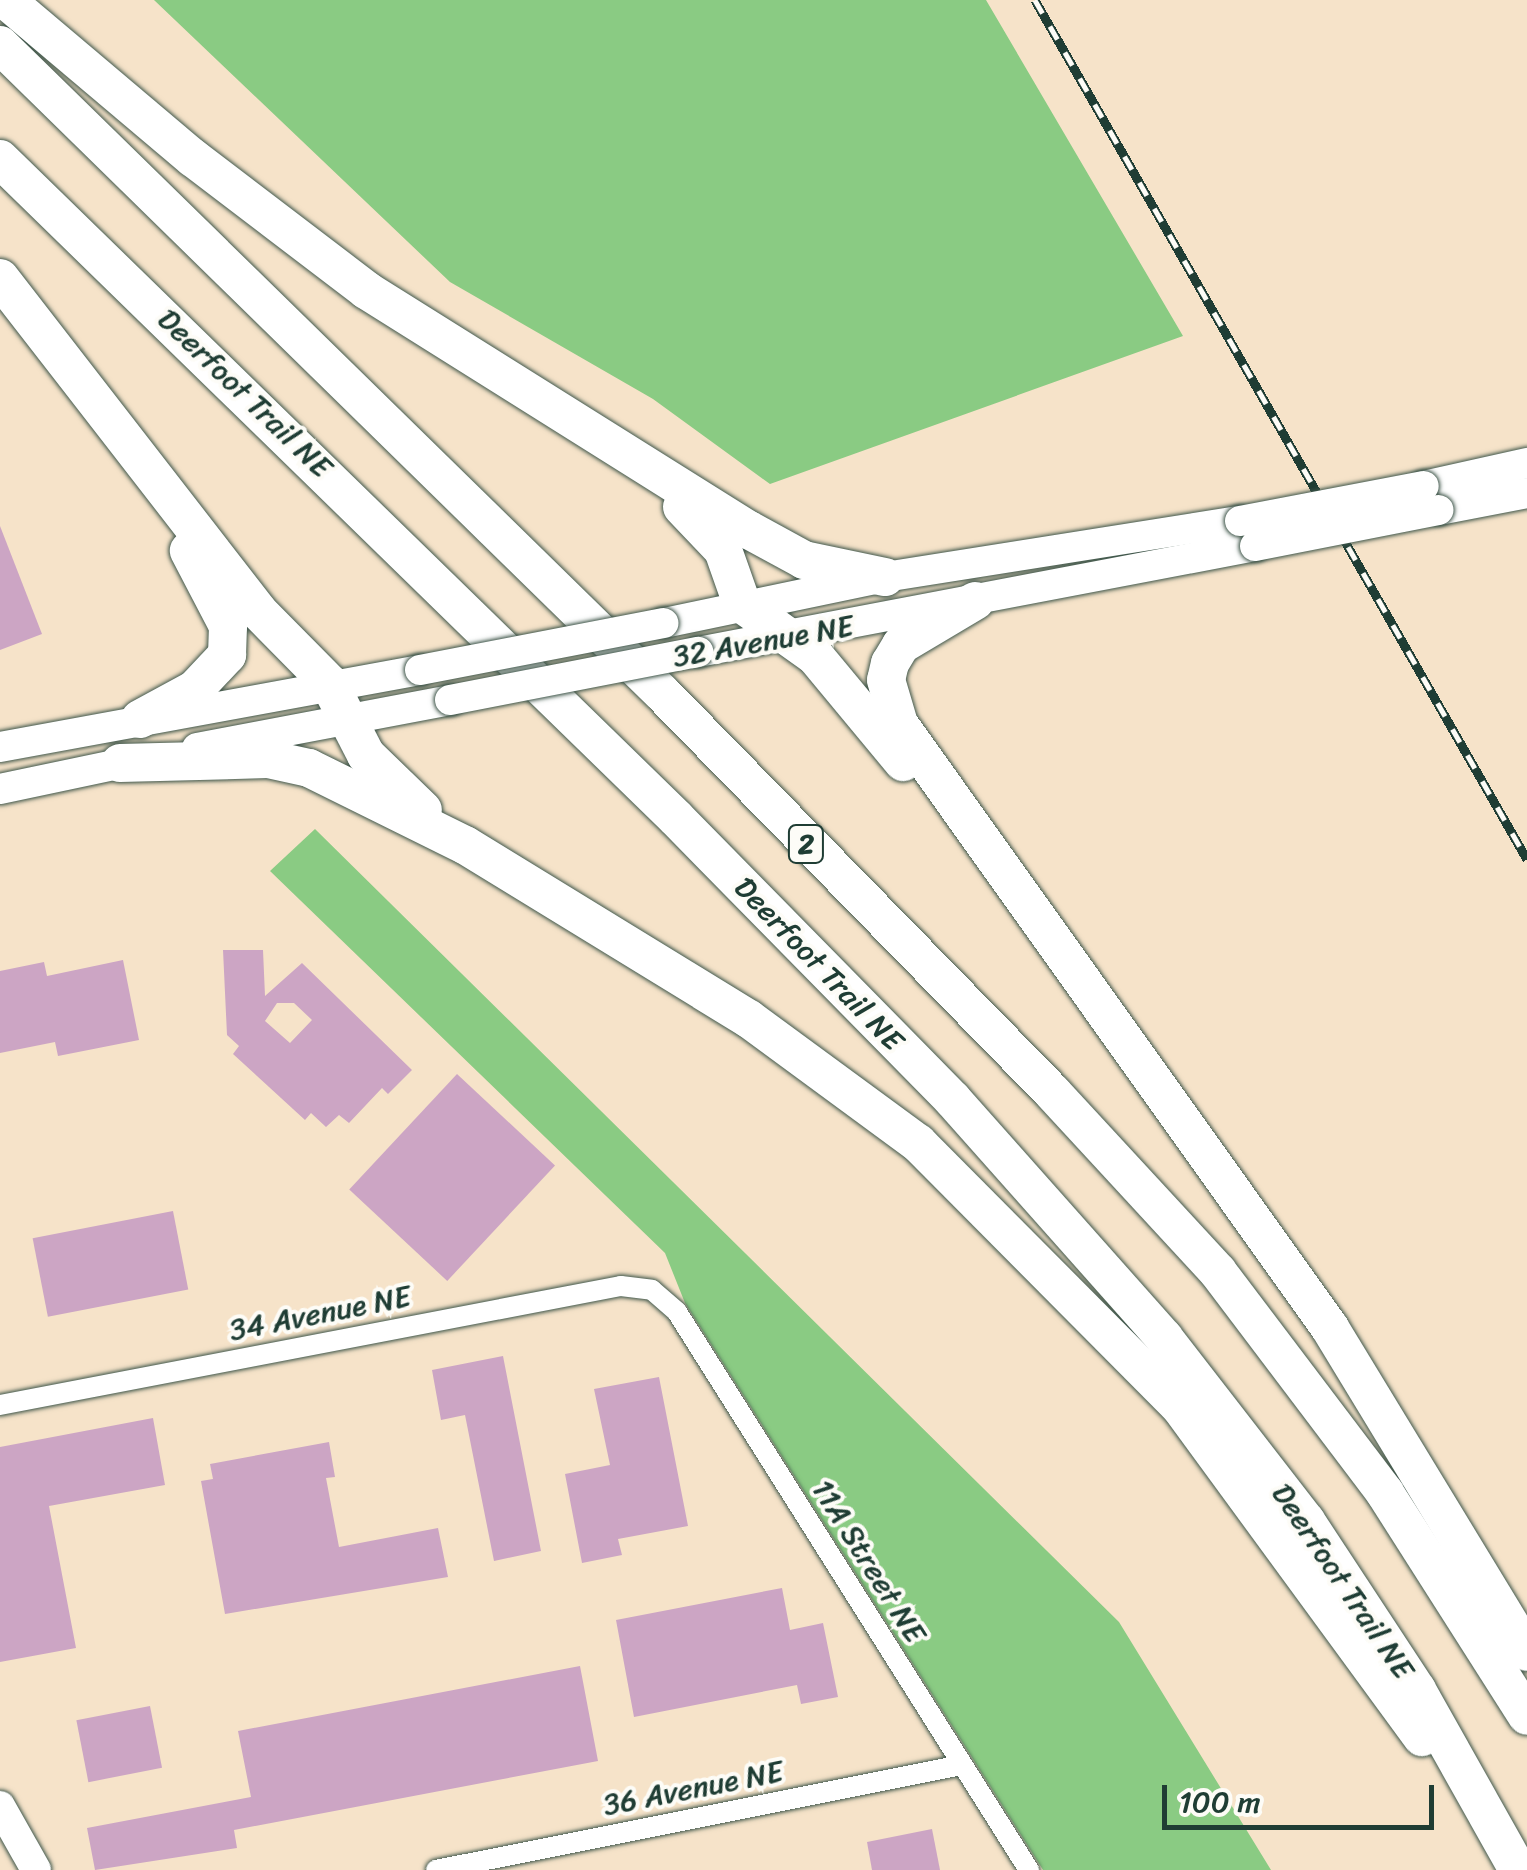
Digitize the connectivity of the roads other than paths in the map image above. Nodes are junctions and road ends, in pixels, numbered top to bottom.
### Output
1 (6, 0) edge
2 (0, 46) edge
3 (0, 159) edge
4 (0, 278) edge
5 (80, 380) junction
6 (628, 457) junction
7 (1527, 463) edge
8 (1527, 493) edge
9 (1431, 498) junction
10 (1247, 533) junction
11 (885, 577) junction
12 (975, 601) junction
13 (742, 604) junction
14 (792, 638) junction
15 (329, 683) junction
16 (140, 719) junction
17 (349, 720) junction
18 (0, 746) edge
19 (120, 763) junction
20 (0, 789) edge
21 (465, 845) junction
22 (1100, 998) junction
23 (652, 1290) joint
24 (0, 1405) edge
25 (1527, 1652) edge
26 (1527, 1716) edge
27 (962, 1765) junction
28 (0, 1806) edge
29 (1498, 1829) junction
30 (36, 1870) edge
31 (436, 1870) edge
32 (1028, 1870) edge
33 (1518, 1870) edge

1 - 6 highway
2 - 26 highway, 2
3 - 29 highway, Deerfoot Trail NE / 2
4 - 5 highway
5 - 15 highway
5 - 16 highway
6 - 11 highway
6 - 13 highway
7 - 9 main road, 32 Avenue NE
8 - 9 main road, 32 Avenue NE
9 - 10 main road, 32 Avenue NE, bridge
10 - 11 main road, 32 Avenue NE
10 - 12 main road, 32 Avenue NE
11 - 13 main road, 32 Avenue NE
12 - 14 main road, 32 Avenue NE
12 - 22 highway
13 - 14 highway
13 - 15 main road, 32 Avenue NE, bridge
14 - 17 main road, 32 Avenue NE, bridge
14 - 22 highway
15 - 16 main road, 32 Avenue NE
15 - 17 highway
16 - 18 main road, 32 Avenue NE
17 - 19 main road, 32 Avenue NE
17 - 21 highway
19 - 20 main road, 32 Avenue NE
19 - 21 highway
21 - 29 highway
22 - 25 highway
23 - 24 street, 34 Avenue NE
23 - 27 street, 11A Street NE
27 - 31 street, 36 Avenue NE
27 - 32 street, 11A Street NE
28 - 30 main road
29 - 33 highway, Deerfoot Trail NE / 2

